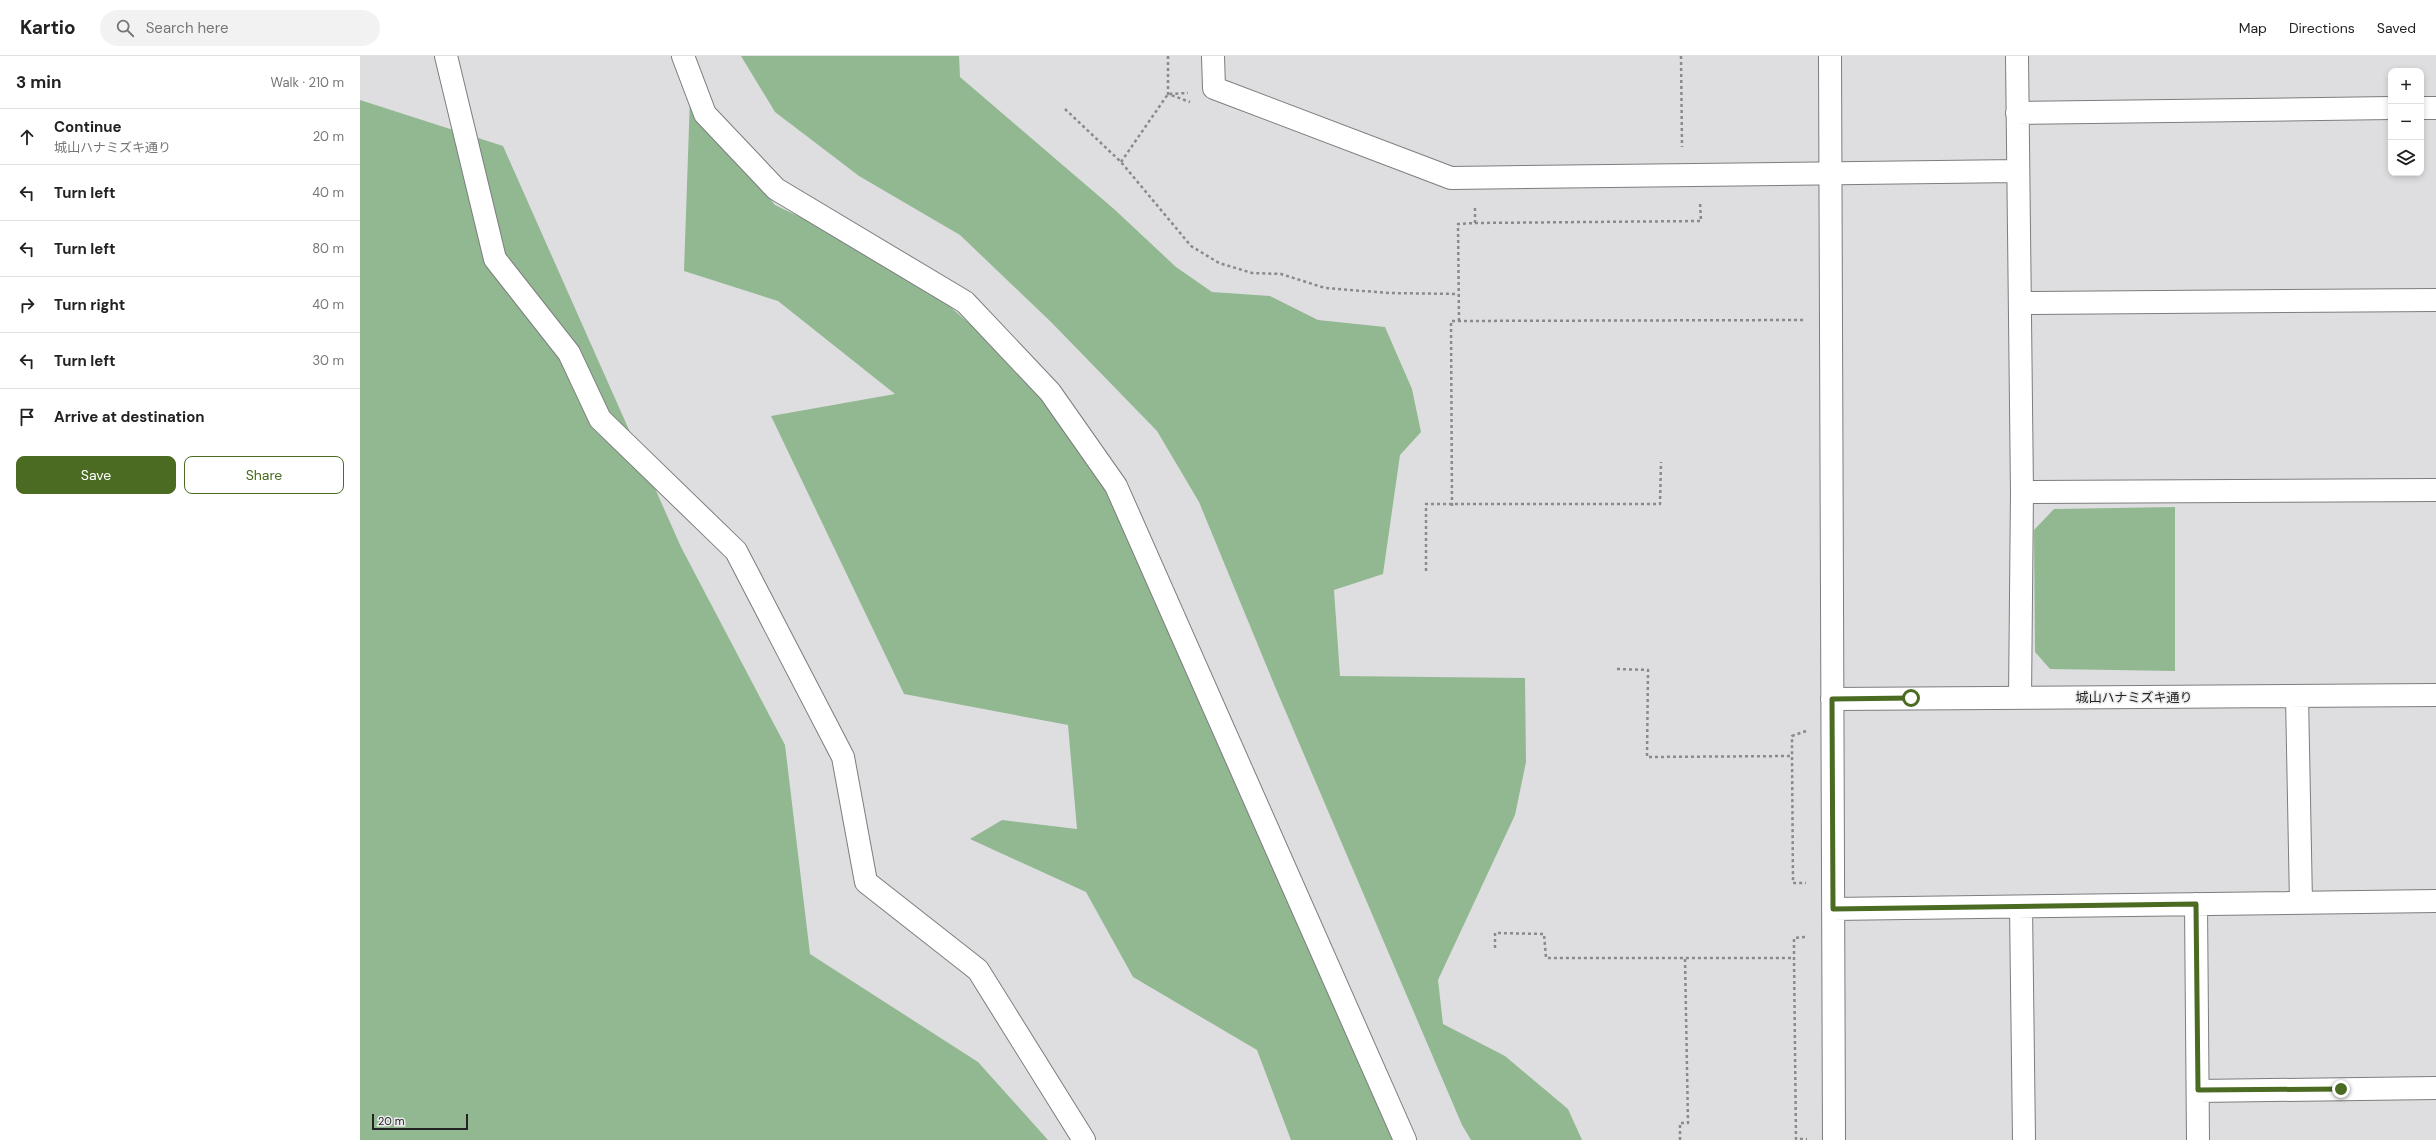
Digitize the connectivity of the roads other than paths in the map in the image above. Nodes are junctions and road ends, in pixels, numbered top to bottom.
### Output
1 (446, 56) edge
2 (684, 56) edge
3 (1213, 56) edge
4 (1830, 56) edge
5 (2017, 56) edge
6 (2388, 108) edge
7 (2424, 108) edge
8 (2436, 108) edge
9 (2017, 113) junction
10 (2018, 171) junction
11 (1830, 172) junction
12 (2436, 300) edge
13 (2020, 303) junction
14 (2436, 490) edge
15 (2022, 492) junction
16 (2436, 695) edge
17 (2297, 696) junction
18 (2020, 698) junction
19 (1832, 699) junction
20 (2436, 901) edge
21 (2301, 903) junction
22 (2196, 904) junction
23 (2021, 906) junction
24 (1833, 909) junction
25 (2436, 1088) edge
26 (2198, 1090) junction
27 (1084, 1140) edge
28 (1405, 1140) edge
29 (1834, 1140) edge
30 (2024, 1140) edge
31 (2198, 1140) edge

1 - 27 street
2 - 28 street
3 - 11 street
4 - 11 street
5 - 9 street
6 - 9 street
7 - 8 street
9 - 10 street
10 - 11 street
10 - 13 street
11 - 19 street
12 - 13 street
13 - 15 street
14 - 15 street
15 - 18 street
16 - 17 street, 城山ハナミズキ通り
17 - 18 street, 城山ハナミズキ通り
17 - 21 street
18 - 19 street, 城山ハナミズキ通り
19 - 24 street
20 - 21 street
21 - 22 street
22 - 23 street
22 - 26 street
23 - 24 street
23 - 30 street
24 - 29 street
25 - 26 street
26 - 31 street

